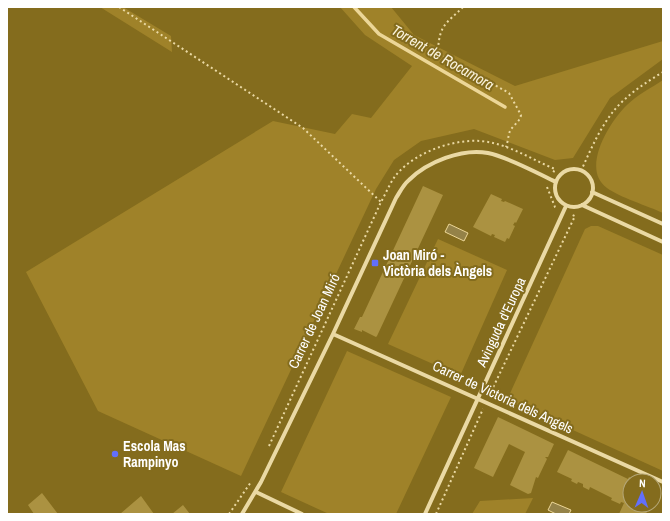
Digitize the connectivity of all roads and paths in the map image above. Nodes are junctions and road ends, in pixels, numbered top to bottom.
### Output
1 (118, 7) edge
2 (463, 7) edge
3 (663, 72) edge
4 (506, 147) dead end
5 (432, 151) dead end
6 (581, 171) junction
7 (556, 182) junction
8 (547, 186) dead end
9 (592, 192) junction
10 (381, 202) junction
11 (582, 205) junction
12 (566, 206) junction
13 (555, 207) dead end
14 (575, 216) dead end
15 (663, 224) edge
16 (663, 242) edge
17 (333, 334) junction
18 (478, 398) junction
19 (486, 402) junction
20 (268, 447) dead end
21 (255, 476) dead end
22 (663, 482) edge
23 (256, 492) junction
24 (229, 514) edge
25 (242, 514) edge
26 (302, 514) edge
27 (425, 514) edge
28 (436, 514) edge

1 - 10 path
2 - 4 path
3 - 6 path
5 - 10 path, Carrer de Joan Miró
6 - 7 street
6 - 9 street
7 - 12 street
7 - 17 street, Carrer de Joan Miró
8 - 13 path
9 - 11 street
9 - 15 street
10 - 20 path, Carrer de Joan Miró
11 - 12 street
11 - 16 street
12 - 18 street, Avinguda d'Europa
14 - 19 path
17 - 18 street, Carrer de Victoria dels Angels
17 - 23 street, Carrer de Joan Miró
18 - 19 street, Carrer de Victoria dels Angels
18 - 27 street, Avinguda d'Europa
19 - 22 street, Carrer de Victoria dels Angels
19 - 28 path
21 - 24 path
23 - 25 street, Carrer de Joan Miró
23 - 26 street

